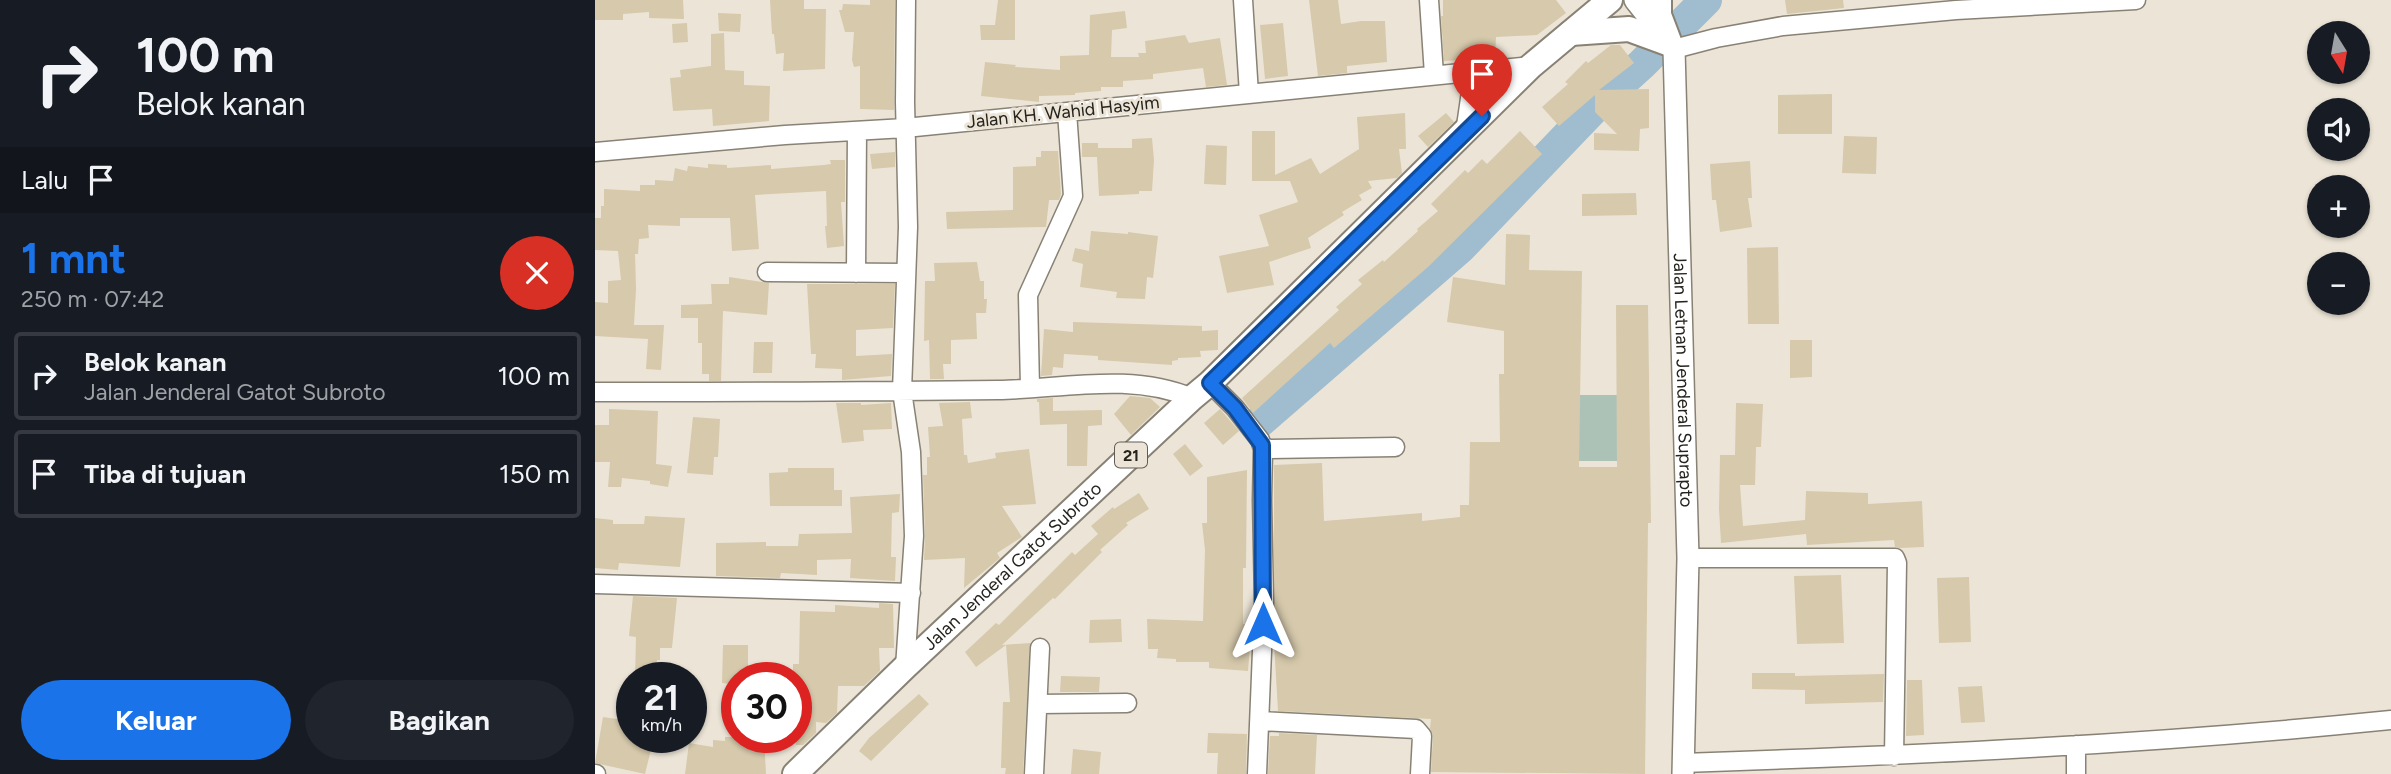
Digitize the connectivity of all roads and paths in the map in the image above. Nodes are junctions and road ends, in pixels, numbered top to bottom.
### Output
1 (906, 0) edge
2 (1244, 0) edge
3 (1429, 0) edge
4 (1610, 0) edge
5 (1635, 0) edge
6 (1659, 0) edge
7 (2136, 0) edge
8 (2026, 3) edge
9 (1956, 5) edge
10 (1571, 33) junction
11 (1667, 41) junction
12 (1531, 66) junction
13 (1474, 71) junction
14 (1434, 75) junction
15 (1249, 94) junction
16 (1067, 113) junction
17 (905, 128) junction
18 (857, 131) junction
19 (1465, 133) junction
20 (595, 152) edge
21 (767, 272) dead end
22 (856, 273) junction
23 (906, 273) junction
24 (1030, 388) junction
25 (902, 391) junction
26 (1201, 391) junction
27 (595, 392) edge
28 (1262, 445) junction
29 (1395, 447) dead end
30 (1694, 558) junction
31 (595, 584) edge
32 (911, 593) junction
33 (1040, 649) dead end
34 (905, 667) junction
35 (1127, 703) dead end
36 (1039, 704) junction
37 (2391, 720) edge
38 (1260, 721) junction
39 (2076, 745) junction
40 (1894, 756) junction
41 (1683, 769) edge
42 (795, 774) edge
43 (1034, 774) edge
44 (1257, 774) edge
45 (1420, 774) edge
46 (2076, 774) edge

1 - 17 street
2 - 15 street
3 - 14 street
4 - 10 highway, 21
5 - 11 main road
6 - 11 highway
7 - 8 street
8 - 9 street
9 - 11 street
10 - 11 highway
10 - 12 highway, 21
11 - 30 main road, Jalan Letnan Jenderal Suprapto
12 - 13 street, Jalan KH. Wahid Hasyim
12 - 19 highway, Jalan Jenderal Gatot Subroto / 21
13 - 14 street, Jalan KH. Wahid Hasyim
13 - 19 street
14 - 15 street, Jalan KH. Wahid Hasyim
15 - 16 street, Jalan KH. Wahid Hasyim
16 - 17 street, Jalan KH. Wahid Hasyim
16 - 24 street
17 - 18 street, Jalan KH. Wahid Hasyim
17 - 23 street
18 - 20 street, Jalan KH. Wahid Hasyim
18 - 22 street
19 - 26 highway, Jalan Jenderal Gatot Subroto / 21
21 - 22 street
22 - 23 street
23 - 25 street
24 - 25 street
24 - 26 street
25 - 27 street
25 - 32 street
26 - 28 street
26 - 34 highway, Jalan Jenderal Gatot Subroto / 21
28 - 29 street
28 - 38 street
30 - 40 street
30 - 41 main road, Jalan Letnan Jenderal Suprapto
31 - 32 street
32 - 34 street
33 - 36 street
34 - 42 highway, Jalan Jenderal Gatot Subroto / 21
35 - 36 street
36 - 43 street
37 - 39 street
38 - 44 street
38 - 45 street
39 - 40 street
39 - 46 street
40 - 41 street

